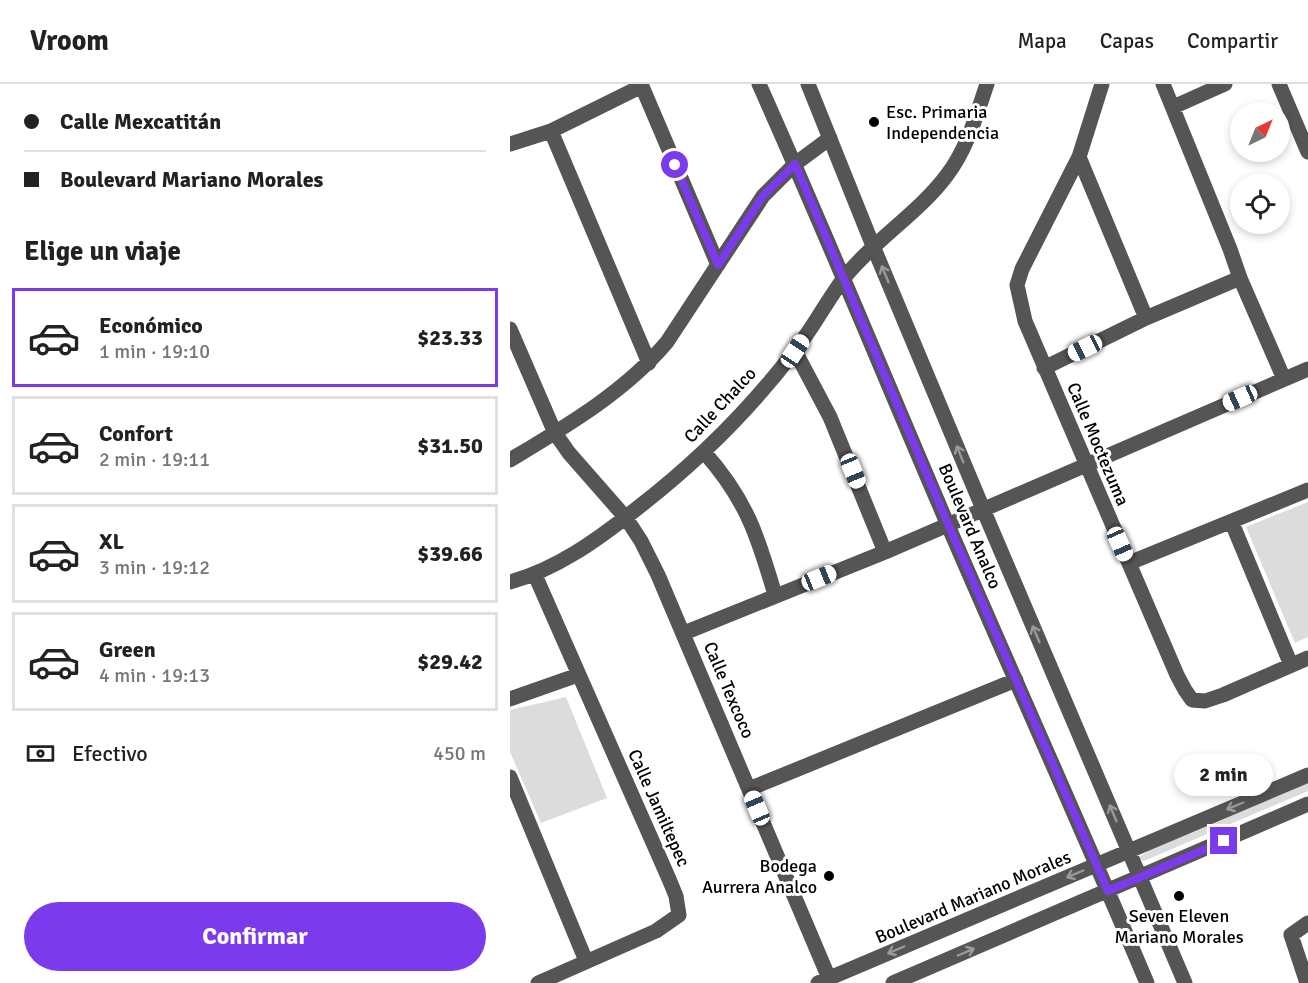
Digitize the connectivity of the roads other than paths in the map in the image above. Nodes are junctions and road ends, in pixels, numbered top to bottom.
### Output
1 (759, 84) edge
2 (808, 84) edge
3 (987, 84) edge
4 (1102, 84) edge
5 (1163, 84) edge
6 (1225, 84) edge
7 (1279, 84) edge
8 (641, 85) edge
9 (1173, 107) junction
10 (551, 130) junction
11 (830, 138) junction
12 (510, 144) edge
13 (1308, 152) edge
14 (1079, 157) junction
15 (795, 164) junction
16 (873, 246) junction
17 (718, 265) junction
18 (844, 278) junction
19 (1240, 278) junction
20 (1146, 318) junction
21 (510, 330) edge
22 (795, 351) junction
23 (649, 363) junction
24 (1044, 368) junction
25 (1308, 369) edge
26 (1284, 379) junction
27 (555, 433) junction
28 (704, 452) junction
29 (510, 460) edge
30 (1086, 466) junction
31 (1308, 490) edge
32 (983, 509) junction
33 (626, 518) junction
34 (1232, 523) junction
35 (948, 524) junction
36 (885, 552) junction
37 (1129, 563) junction
38 (535, 575) junction
39 (510, 582) edge
40 (775, 595) junction
41 (684, 633) junction
42 (1308, 658) edge
43 (1291, 665) junction
44 (578, 675) junction
45 (1016, 680) junction
46 (510, 699) edge
47 (1308, 775) edge
48 (510, 777) edge
49 (749, 789) junction
50 (1308, 804) edge
51 (1129, 852) junction
52 (1098, 865) junction
53 (1140, 877) junction
54 (1108, 891) junction
55 (1308, 923) edge
56 (586, 961) junction
57 (826, 981) edge
58 (538, 983) edge
59 (893, 983) edge
60 (1147, 983) edge
61 (1185, 983) edge
62 (1307, 983) edge

1 - 15 street, Boulevard Analco
2 - 11 street, Boulevard Analco
3 - 16 street, Calle Chalco
4 - 14 street, Calle Moctezuma
5 - 9 street
6 - 9 street
7 - 13 street
8 - 10 street
8 - 17 street
9 - 19 street
10 - 12 street
10 - 23 street
11 - 15 street
11 - 16 street, Boulevard Analco
14 - 20 street
14 - 24 street, Calle Moctezuma
15 - 17 street
15 - 18 street, Boulevard Analco
16 - 18 street, Calle Chalco
32 -> 16 street, Boulevard Analco
17 - 23 street
18 - 22 street, Calle Chalco
18 - 35 street, Boulevard Analco
19 - 20 street
19 - 26 street
20 - 24 street
21 - 27 street, Calle Texcoco
22 - 28 street, Calle Chalco
22 - 36 street
23 - 27 street
24 - 30 street, Calle Moctezuma
25 - 26 street
26 - 30 street
27 - 29 street
27 - 33 street, Calle Texcoco
28 - 33 street, Calle Chalco
28 - 40 street
30 - 32 street
30 - 37 street, Calle Moctezuma
31 - 34 street
32 - 35 street
51 -> 32 street, Boulevard Analco
33 - 38 street, Calle Chalco
33 - 41 street, Calle Texcoco
34 - 37 street
34 - 43 street
35 - 36 street
35 - 45 street, Boulevard Analco
36 - 40 street
37 - 43 street, Calle Moctezuma
38 - 39 street, Calle Chalco
38 - 44 street, Calle Jamiltepec
40 - 41 street
41 - 49 street, Calle Texcoco
42 - 43 street, Calle Moctezuma
44 - 46 street
44 - 56 street, Calle Jamiltepec
45 - 49 street
45 - 52 street, Boulevard Analco
47 -> 51 street, Boulevard Mariano Morales
48 - 56 street
49 - 57 street, Calle Texcoco
50 - 53 street
51 - 52 street, Boulevard Mariano Morales
51 - 53 street, Boulevard Analco
52 - 54 street, Boulevard Analco
52 -> 57 street, Boulevard Mariano Morales
53 - 54 street
53 - 61 street, Boulevard Analco
59 -> 54 street
54 - 60 street, Boulevard Analco
55 - 62 street
56 - 58 street, Calle Jamiltepec

